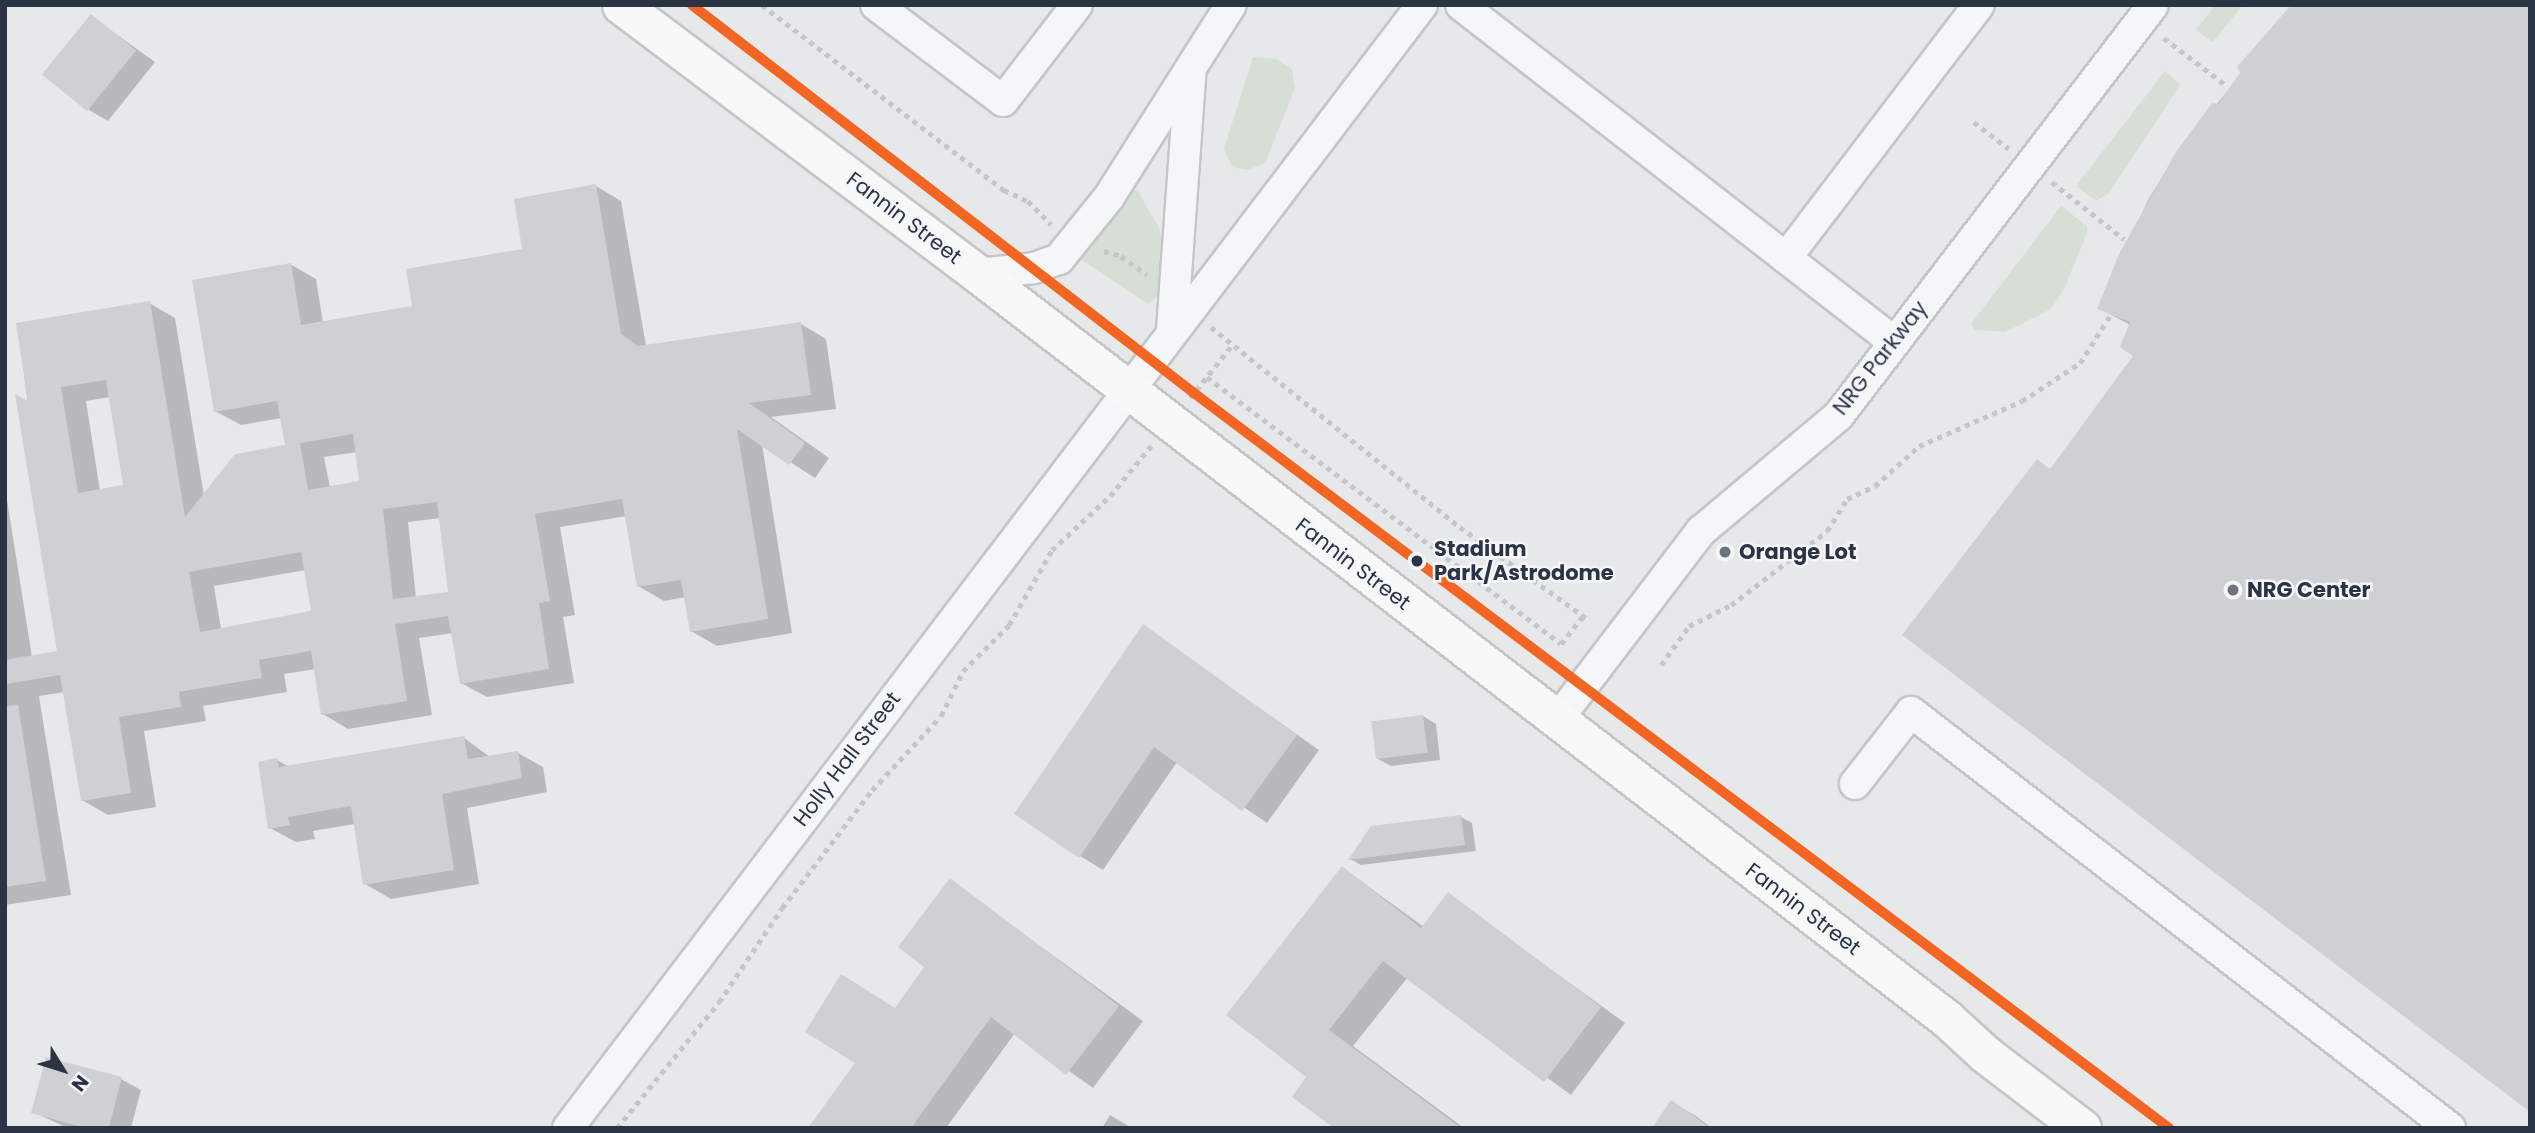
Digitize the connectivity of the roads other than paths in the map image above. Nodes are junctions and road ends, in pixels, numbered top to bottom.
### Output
1 (621, 5) edge
2 (876, 5) edge
3 (1077, 5) edge
4 (1231, 5) edge
5 (1422, 5) edge
6 (1461, 5) edge
7 (1979, 5) edge
8 (2147, 13) edge
9 (1191, 73) junction
10 (1786, 258) junction
11 (978, 274) junction
12 (1171, 330) junction
13 (1894, 342) junction
14 (1128, 391) junction
15 (1557, 720) junction
16 (1855, 785) dead end
17 (568, 1128) edge
18 (2082, 1128) edge
19 (2450, 1128) edge

1 - 11 main road, Fannin Street
2 - 3 street
4 - 9 street
5 - 12 street, Holly Hall Street
6 - 10 street
7 - 10 street
8 - 13 street, NRG Parkway
9 - 11 street
9 - 12 street
10 - 13 street
11 - 14 main road, Fannin Street
12 - 14 street, Holly Hall Street
13 - 15 street, NRG Parkway
14 - 15 main road, Fannin Street
14 - 17 street, Holly Hall Street
15 - 18 main road, Fannin Street
16 - 19 street

